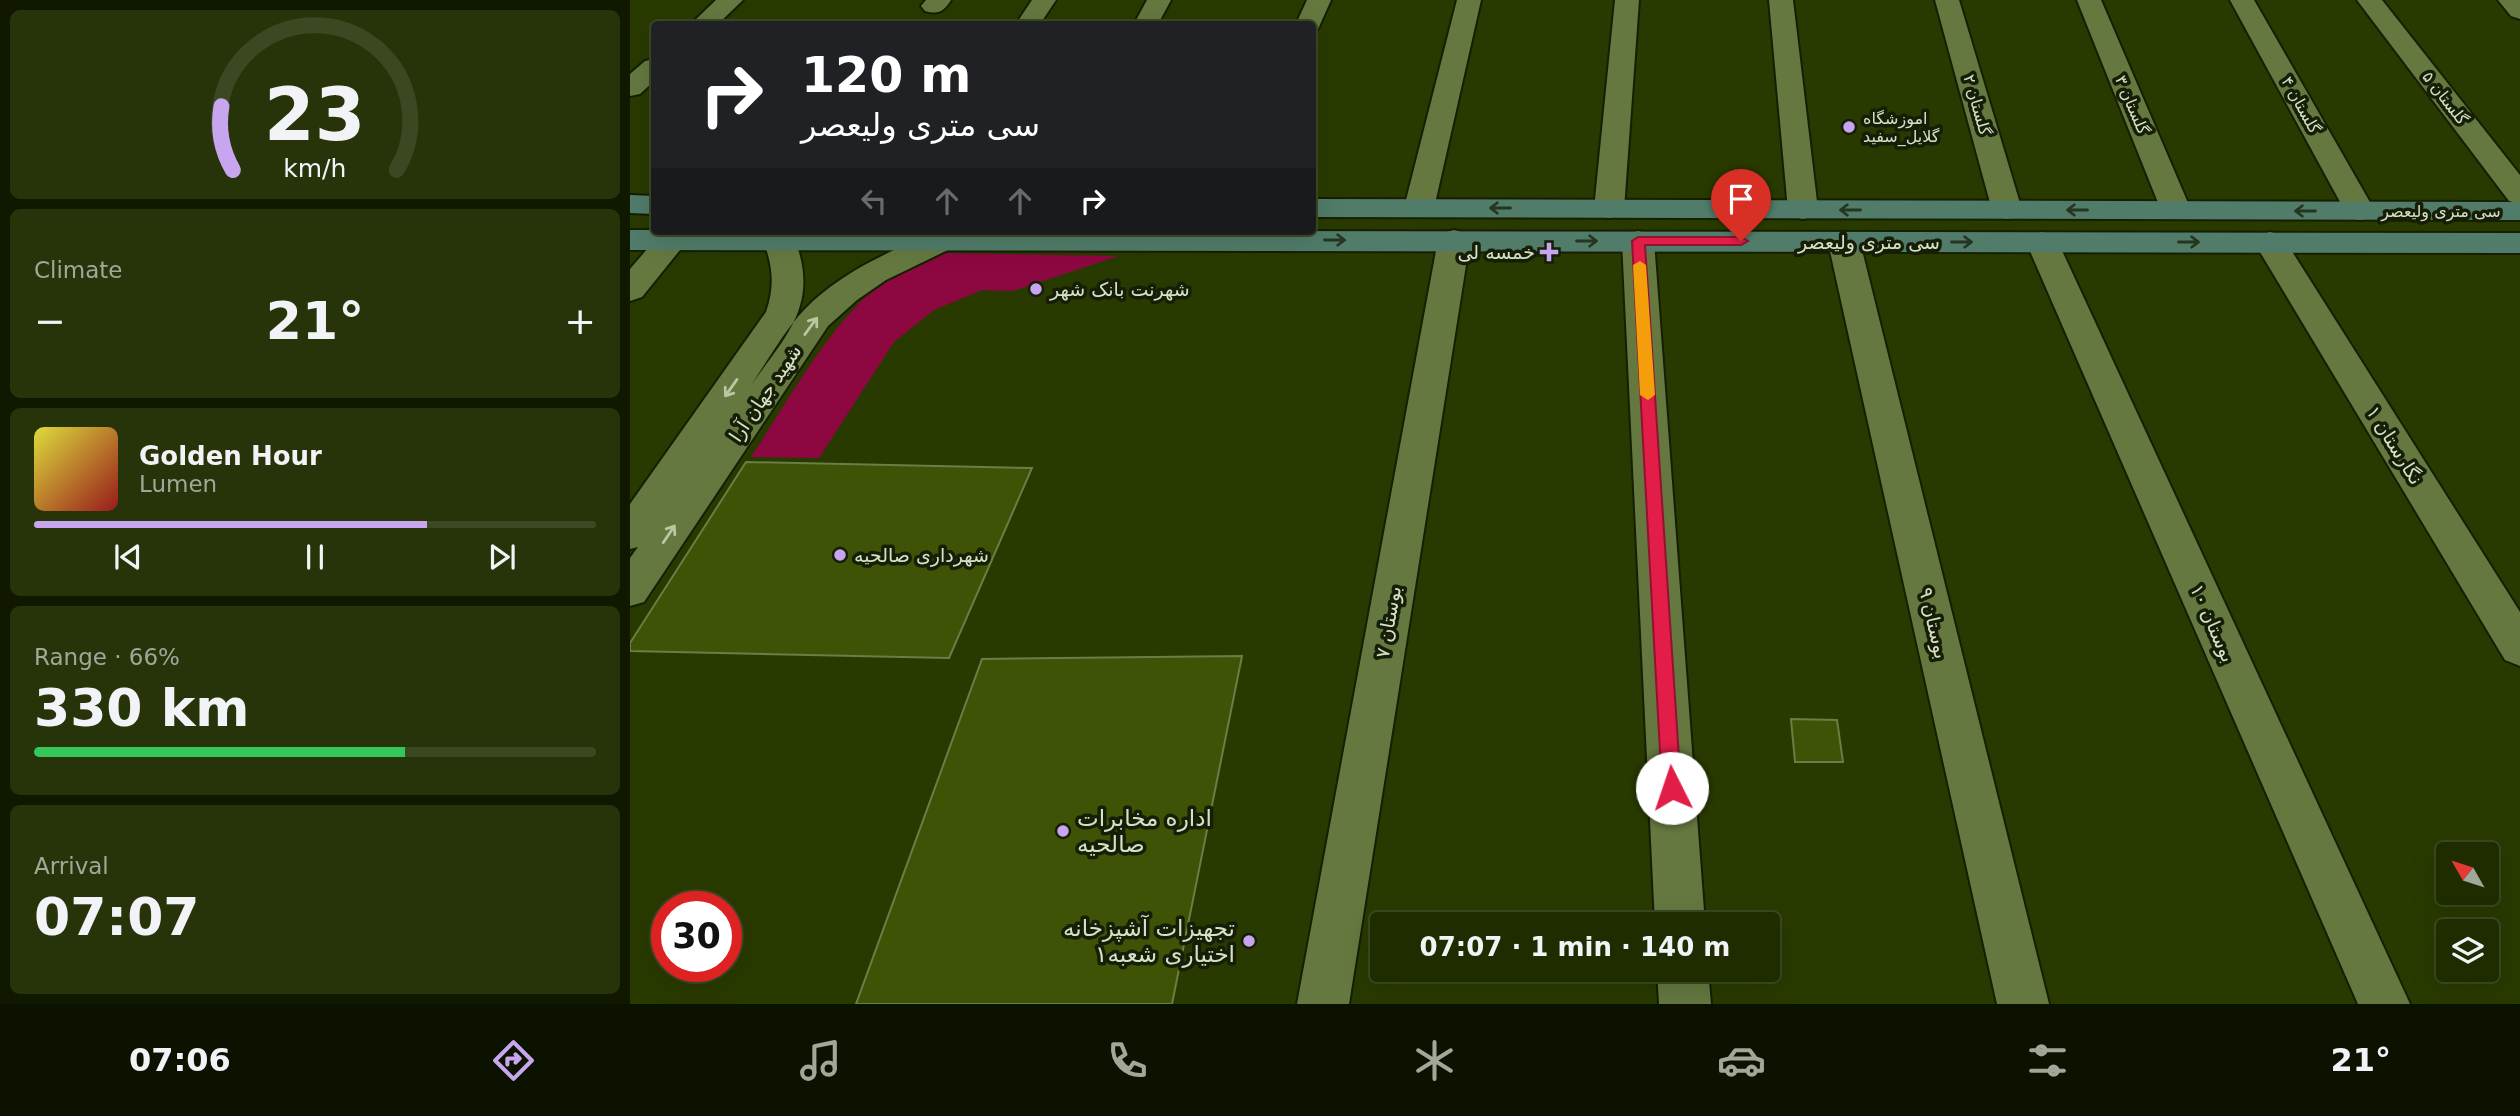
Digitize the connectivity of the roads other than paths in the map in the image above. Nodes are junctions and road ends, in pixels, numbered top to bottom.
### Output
1 (731, 0) edge
2 (1044, 0) edge
3 (1159, 0) edge
4 (1319, 0) edge
5 (1469, 0) edge
6 (1627, 0) edge
7 (1781, 0) edge
8 (1947, 0) edge
9 (2089, 0) edge
10 (2242, 0) edge
11 (2369, 0) edge
12 (2510, 0) edge
13 (2520, 11) edge
14 (706, 21) edge
15 (1030, 21) edge
16 (1148, 21) edge
17 (1311, 21) edge
18 (651, 70) edge
19 (630, 88) edge
20 (2520, 195) edge
21 (630, 204) edge
22 (651, 205) edge
23 (1316, 208) edge
24 (1419, 208) junction
25 (1609, 209) junction
26 (1803, 210) junction
27 (2007, 210) junction
28 (2176, 211) junction
29 (2360, 211) junction
30 (2520, 211) edge
31 (782, 236) edge
32 (1234, 236) edge
33 (630, 240) edge
34 (672, 240) junction
35 (1454, 240) junction
36 (941, 241) junction
37 (1638, 241) junction
38 (1844, 242) junction
39 (2042, 242) junction
40 (2270, 242) junction
41 (2520, 243) edge
42 (630, 290) edge
43 (630, 534) edge
44 (630, 590) edge
45 (2520, 648) edge
46 (1679, 912) edge
47 (1684, 982) edge
48 (1323, 1004) edge
49 (1685, 1004) edge
50 (2023, 1004) edge
51 (2384, 1004) edge

1 - 14 street
2 - 15 street
3 - 16 street
4 - 17 street
5 - 24 street
6 - 25 street
7 - 26 street
8 - 27 street, گلستان ۲
9 - 28 street, گلستان ۳
10 - 29 street, گلستان ۴
11 - 20 street, گلستان ۵
12 - 13 street
18 - 19 street
21 - 22 main road
23 - 24 main road, سی متری ولیعصر
25 -> 24 main road, سی متری ولیعصر
25 - 26 main road, سی متری ولیعصر
27 -> 26 main road, سی متری ولیعصر
28 -> 27 main road, سی متری ولیعصر
29 -> 28 main road, سی متری ولیعصر
29 - 30 main road, سی متری ولیعصر
31 - 34 main road, سی متری ولیعصر
31 - 36 main road, سی متری ولیعصر
31 -> 43 street, شهید جهان آرا
32 -> 35 main road, سی متری ولیعصر
32 - 36 main road, سی متری ولیعصر
33 - 34 main road, سی متری ولیعصر
34 - 42 street
35 -> 37 main road, سی متری ولیعصر
35 - 48 street, بوستان ۷
44 -> 36 street, شهید جهان آرا
37 - 38 main road, سی متری ولیعصر
37 - 46 street
38 -> 39 main road, سی متری ولیعصر
38 - 50 street, بوستان ۹
39 -> 40 main road, سی متری ولیعصر
39 - 51 street, بوستان ۱۰
40 - 41 main road, سی متری ولیعصر
40 - 45 street, نگارستان ۱
47 - 49 street

